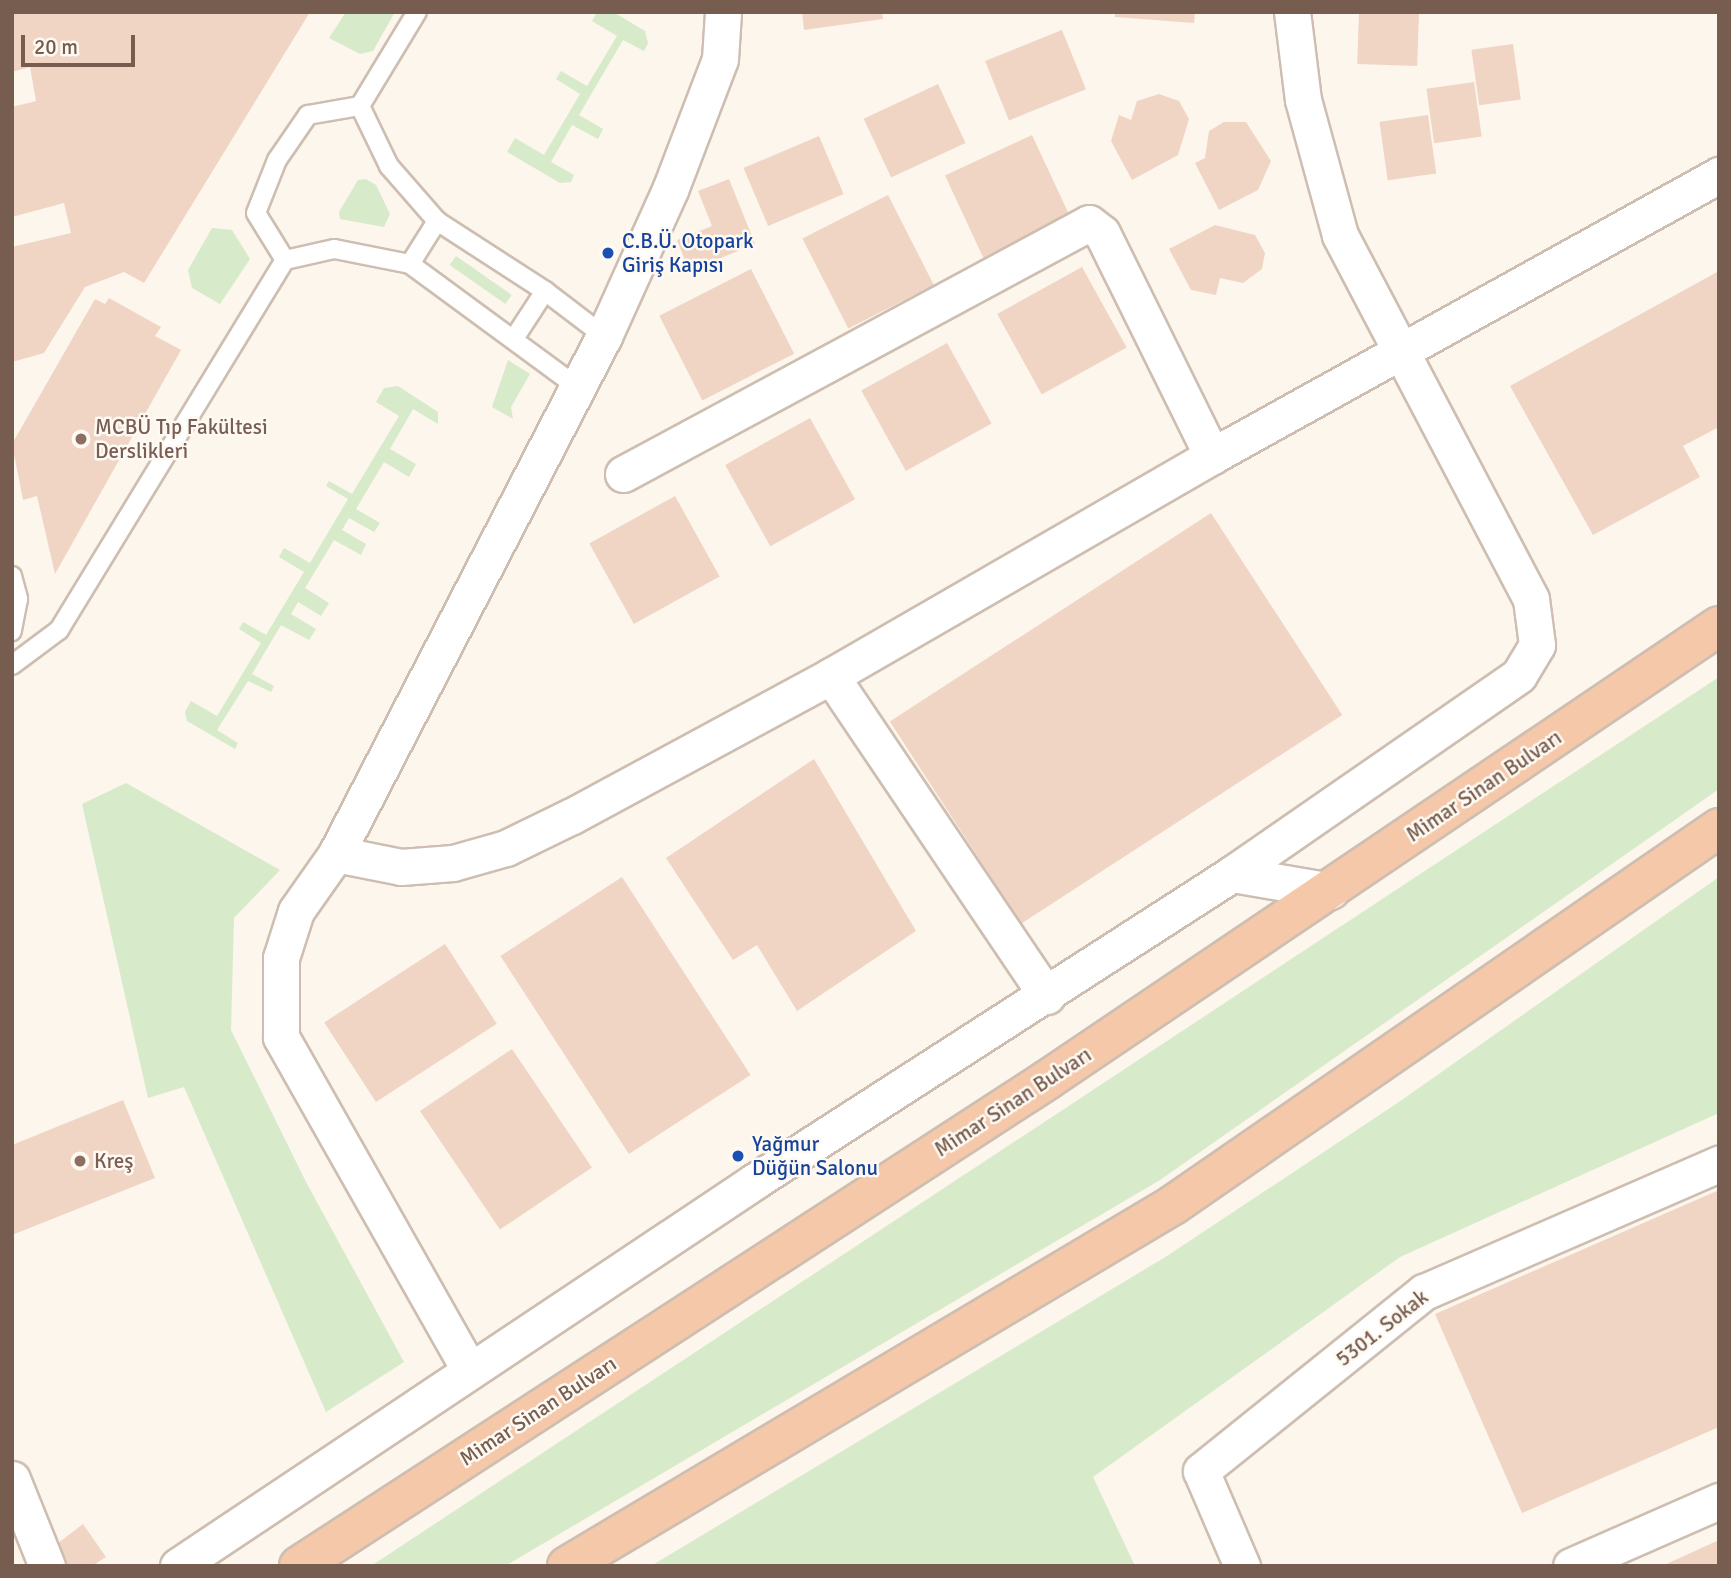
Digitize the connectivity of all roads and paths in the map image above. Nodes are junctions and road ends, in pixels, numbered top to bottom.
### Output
1 (418, 12) edge
2 (723, 12) edge
3 (1292, 12) edge
4 (360, 106) junction
5 (1719, 175) edge
6 (437, 221) junction
7 (285, 260) junction
8 (410, 264) junction
9 (545, 291) junction
10 (604, 336) junction
11 (515, 337) junction
12 (1400, 354) junction
13 (576, 386) junction
14 (1212, 456) junction
15 (623, 474) dead end
16 (12, 576) edge
17 (1719, 626) edge
18 (12, 631) edge
19 (12, 664) edge
20 (831, 676) junction
21 (1719, 828) edge
22 (336, 854) junction
23 (1233, 874) junction
24 (1331, 891) junction
25 (1047, 996) junction
26 (1719, 1164) edge
27 (470, 1371) junction
28 (12, 1479) edge
29 (1719, 1501) edge
30 (47, 1566) edge
31 (178, 1566) edge
32 (299, 1566) edge
33 (567, 1566) edge
34 (1242, 1566) edge
35 (1571, 1566) edge

1 - 4 lane
2 - 10 street
3 - 12 street
4 - 6 lane
4 - 7 lane
5 - 12 street
6 - 8 lane
6 - 9 lane
7 - 8 lane
7 - 19 lane
8 - 11 lane
9 - 10 lane
9 - 11 lane
10 - 13 street
11 - 13 lane
12 - 14 street
12 - 23 street
13 - 22 street
14 - 15 street
14 - 20 street
16 - 18 lane
17 - 24 highway, Mimar Sinan Bulvarı
20 - 22 street
20 - 25 street
21 - 33 highway
22 - 27 street
23 - 24 street
23 - 25 street
24 - 32 highway, Mimar Sinan Bulvarı
25 - 27 street
26 - 34 street, 5301. Sokak
27 - 31 street
28 - 30 street
29 - 35 street

